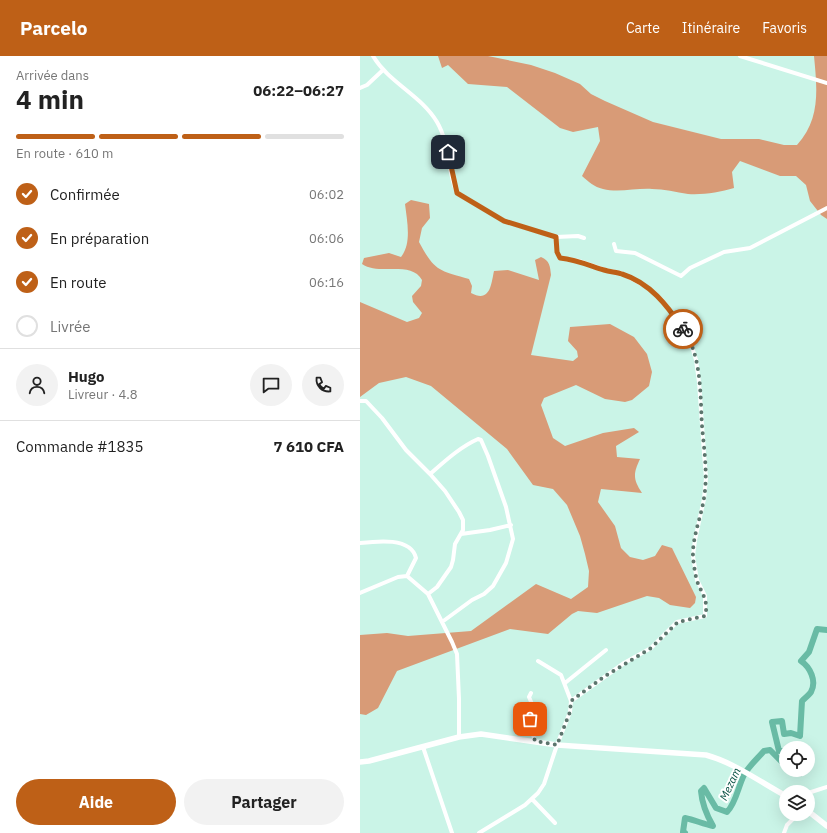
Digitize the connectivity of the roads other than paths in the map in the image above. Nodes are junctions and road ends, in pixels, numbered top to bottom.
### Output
1 (373, 56) edge
2 (740, 56) edge
3 (383, 70) junction
4 (827, 83) edge
5 (360, 88) edge
6 (827, 208) edge
7 (556, 237) junction
8 (584, 238) dead end
9 (614, 244) dead end
10 (360, 401) edge
11 (430, 474) junction
12 (511, 525) junction
13 (461, 534) junction
14 (360, 543) edge
15 (407, 576) junction
16 (360, 593) edge
17 (428, 594) junction
18 (442, 622) junction
19 (606, 650) dead end
20 (538, 661) dead end
21 (565, 683) junction
22 (531, 693) dead end
23 (571, 701) junction
24 (459, 738) junction
25 (535, 741) junction
26 (557, 745) junction
27 (423, 746) junction
28 (360, 762) edge
29 (827, 787) edge
30 (815, 791) edge
31 (779, 792) edge
32 (532, 799) junction
33 (815, 817) edge
34 (791, 821) edge
35 (555, 823) dead end
36 (827, 826) edge
37 (452, 833) edge
38 (479, 833) edge
39 (784, 833) edge

1 - 3 street
2 - 4 street
3 - 5 street
3 - 7 street
6 - 9 street
7 - 8 street
7 - 23 street
10 - 11 street
11 - 12 street
11 - 13 street
12 - 13 street
12 - 18 street
13 - 17 street
14 - 15 street
15 - 16 street
15 - 17 street
17 - 18 street
18 - 24 street
19 - 21 street
20 - 21 street
21 - 23 street
22 - 25 street
23 - 26 street
24 - 25 street
24 - 27 street
25 - 26 street
26 - 31 street
26 - 32 street
27 - 28 street
27 - 37 street
29 - 30 street
32 - 35 street
32 - 38 street
33 - 36 street
34 - 39 street

